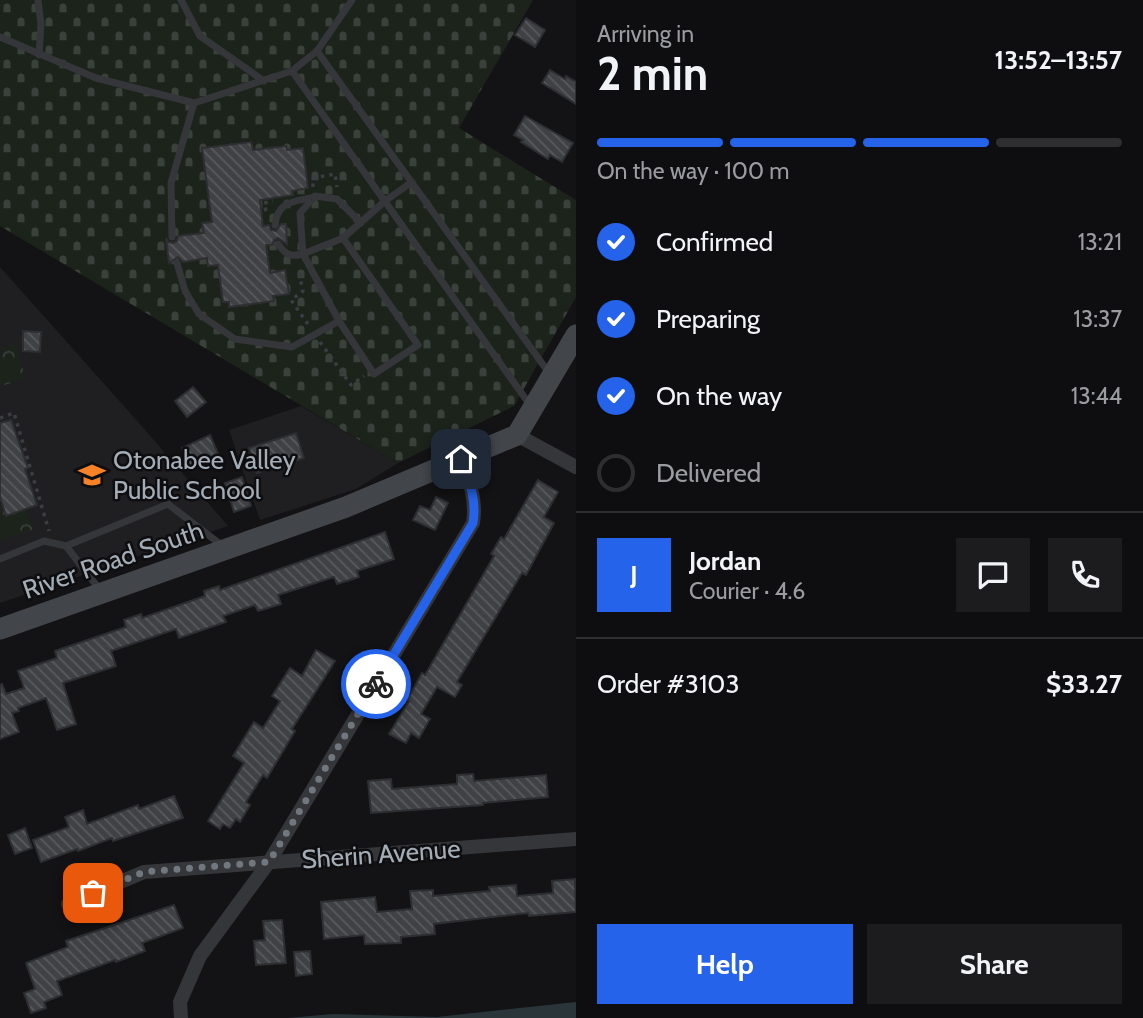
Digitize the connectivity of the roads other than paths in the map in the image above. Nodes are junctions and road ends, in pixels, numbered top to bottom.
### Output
1 (38, 0) edge
2 (181, 0) edge
3 (342, 0) edge
4 (352, 0) edge
5 (346, 8) junction
6 (0, 37) edge
7 (317, 51) junction
8 (39, 55) junction
9 (292, 71) junction
10 (264, 80) junction
11 (194, 103) junction
12 (412, 182) junction
13 (315, 196) junction
14 (385, 201) junction
15 (360, 223) junction
16 (275, 225) dead end
17 (172, 237) dead end
18 (343, 238) junction
19 (278, 244) dead end
20 (303, 254) junction
21 (177, 262) dead end
22 (339, 321) junction
23 (576, 335) edge
24 (552, 376) junction
25 (533, 409) junction
26 (517, 435) junction
27 (461, 459) junction
28 (576, 467) edge
29 (66, 547) junction
30 (228, 549) junction
31 (0, 559) edge
32 (102, 593) junction
33 (0, 629) edge
34 (576, 839) edge
35 (269, 862) junction
36 (68, 904) dead end
37 (181, 1018) edge

1 - 8 lane
2 - 10 lane
3 - 5 lane
4 - 5 lane
5 - 7 lane
6 - 8 lane
7 - 9 lane
7 - 12 lane
8 - 11 lane
9 - 10 lane
9 - 14 lane
10 - 11 lane
11 - 17 lane
12 - 14 lane
12 - 24 lane
13 - 15 lane
13 - 16 lane
13 - 20 lane
14 - 15 lane
14 - 25 lane
15 - 18 lane
18 - 20 lane
18 - 22 lane
19 - 20 lane
20 - 22 lane
21 - 22 lane
23 - 24 street
24 - 25 street
25 - 26 street
26 - 27 street, River Road South
26 - 28 street
27 - 30 street, River Road South
27 - 35 street
29 - 30 lane
29 - 31 lane
29 - 32 lane
30 - 32 street, River Road South
32 - 33 street, River Road South
34 - 35 street, Sherin Avenue
35 - 36 street, Sherin Avenue
35 - 37 street

